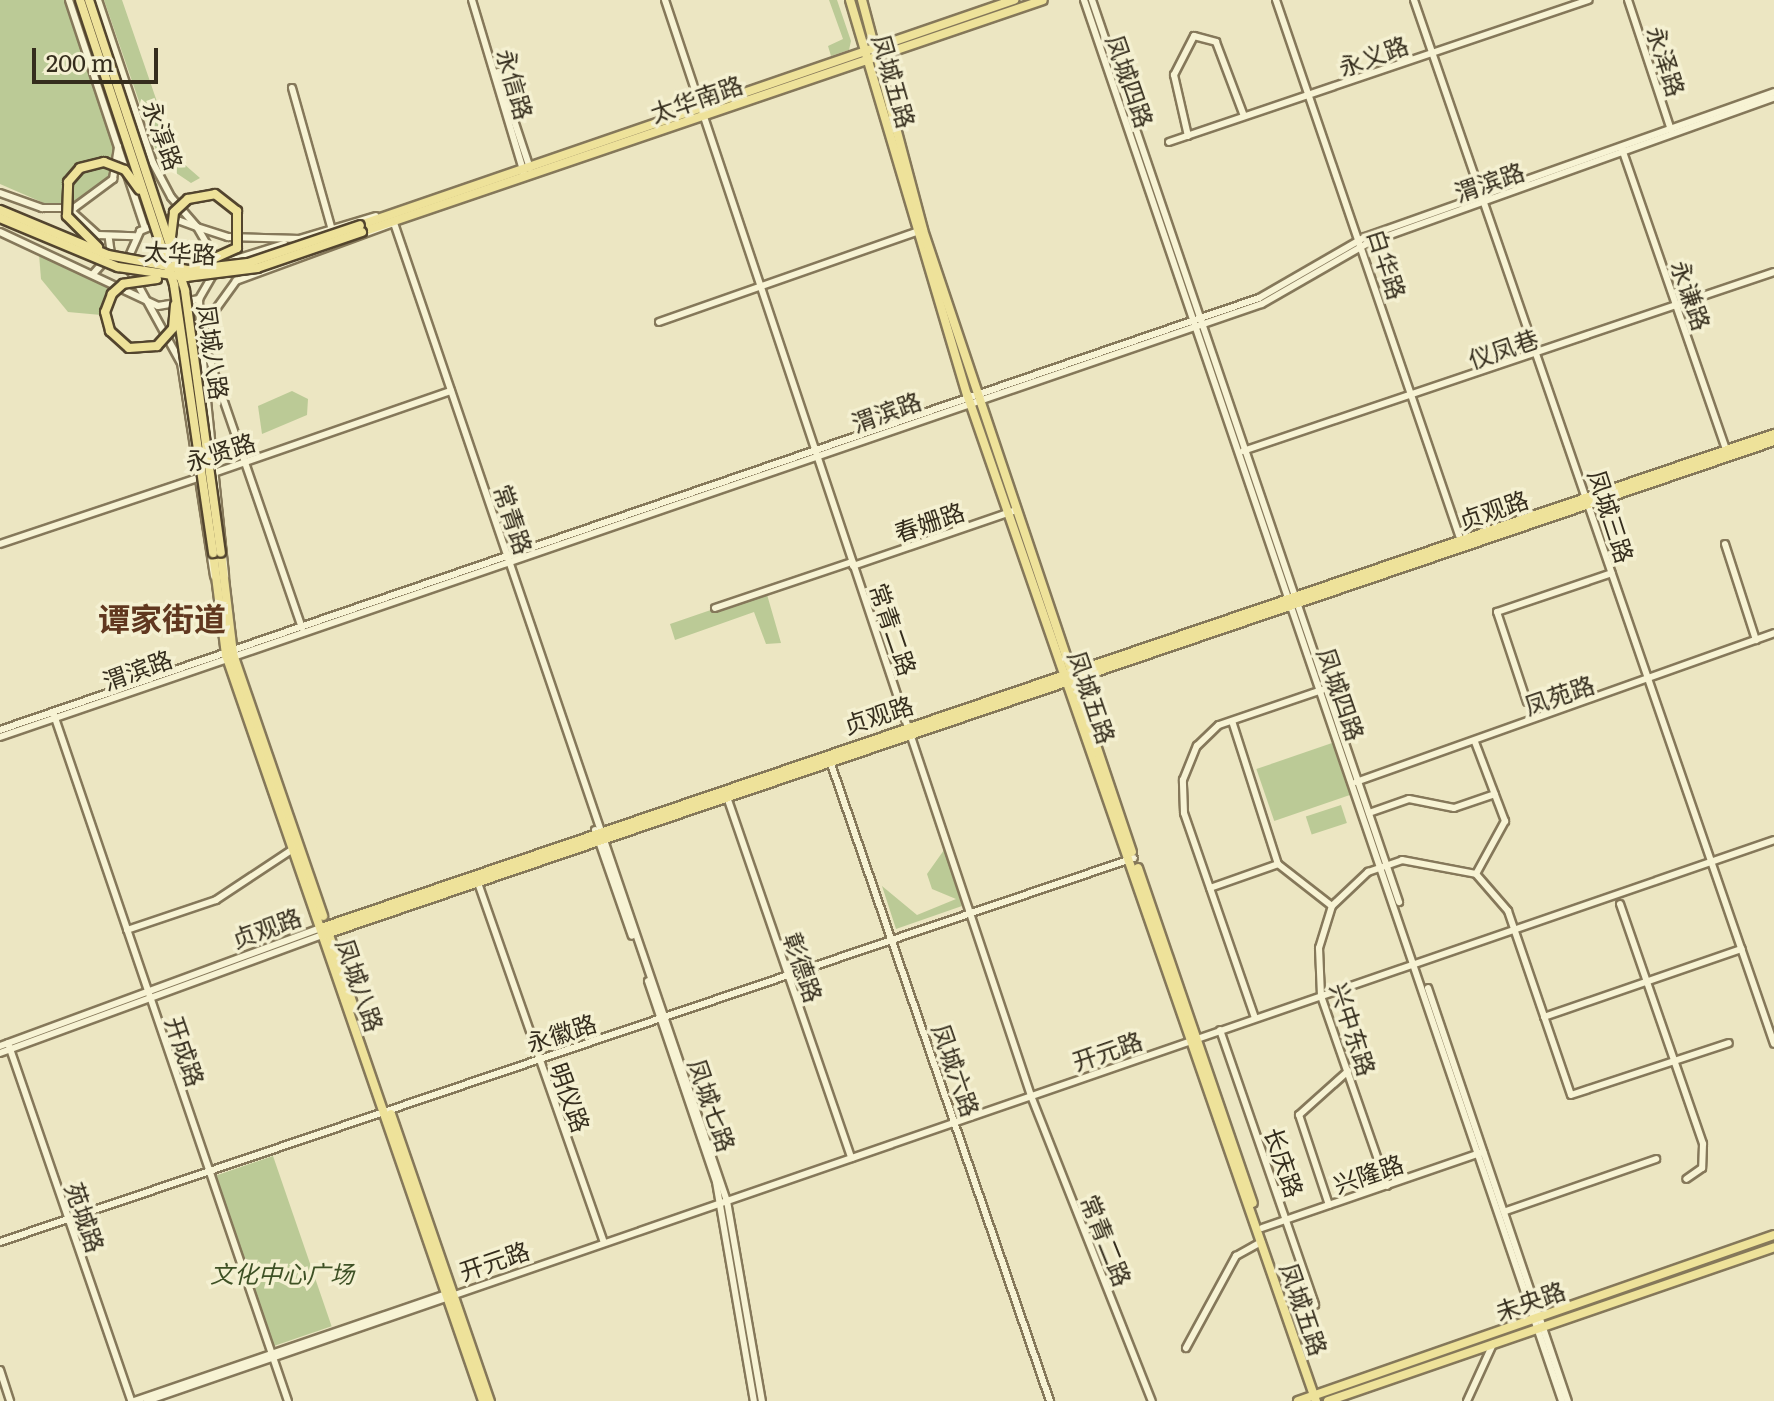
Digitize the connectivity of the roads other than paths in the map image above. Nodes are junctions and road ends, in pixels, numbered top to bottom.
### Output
1 (69, 0) edge
2 (80, 0) edge
3 (89, 0) edge
4 (98, 0) edge
5 (474, 0) edge
6 (665, 0) edge
7 (850, 0) edge
8 (862, 0) edge
9 (1014, 0) edge
10 (1043, 0) edge
11 (1084, 0) edge
12 (1092, 0) edge
13 (1276, 0) edge
14 (1414, 0) edge
15 (1589, 0) edge
16 (1628, 0) edge
17 (1435, 51) junction
18 (873, 53) junction
19 (292, 88) dead end
20 (1774, 95) edge
21 (1308, 98) junction
22 (132, 101) junction
23 (106, 108) junction
24 (702, 113) junction
25 (1244, 116) junction
26 (1671, 131) junction
27 (117, 134) junction
28 (1188, 136) junction
29 (1169, 142) dead end
30 (1622, 148) junction
31 (528, 172) junction
32 (0, 193) edge
33 (1486, 198) junction
34 (149, 205) junction
35 (57, 208) junction
36 (0, 210) edge
37 (0, 218) edge
38 (393, 219) junction
39 (197, 227) junction
40 (331, 227) junction
41 (145, 228) junction
42 (361, 228) junction
43 (919, 231) junction
44 (0, 232) edge
45 (135, 236) junction
46 (108, 238) junction
47 (300, 239) junction
48 (1362, 242) junction
49 (173, 254) junction
50 (108, 255) junction
51 (216, 263) junction
52 (188, 270) junction
53 (1774, 272) edge
54 (93, 274) junction
55 (200, 277) junction
56 (174, 285) junction
57 (762, 286) junction
58 (199, 299) junction
59 (144, 301) junction
60 (1677, 306) junction
61 (1197, 321) junction
62 (659, 322) dead end
63 (200, 331) junction
64 (1537, 355) junction
65 (183, 377) junction
66 (205, 380) junction
67 (451, 391) junction
68 (972, 396) junction
69 (1412, 398) junction
70 (1774, 434) edge
71 (1774, 441) edge
72 (1243, 451) junction
73 (816, 453) junction
74 (1727, 453) junction
75 (245, 462) junction
76 (218, 472) junction
77 (197, 478) junction
78 (1588, 501) junction
79 (1013, 512) junction
80 (1461, 541) junction
81 (0, 544) edge
82 (1725, 544) dead end
83 (217, 553) junction
84 (509, 558) junction
85 (853, 564) junction
86 (1612, 573) junction
87 (220, 579) junction
88 (1294, 602) junction
89 (715, 608) dead end
90 (302, 628) junction
91 (1774, 633) edge
92 (1756, 640) junction
93 (229, 652) junction
94 (1070, 679) junction
95 (1649, 681) junction
96 (1322, 690) junction
97 (1527, 702) dead end
98 (54, 715) junction
99 (1232, 721) junction
100 (909, 729) junction
101 (0, 730) edge
102 (0, 737) edge
103 (1475, 742) junction
104 (828, 756) junction
105 (1355, 782) junction
106 (725, 791) junction
107 (1495, 794) junction
108 (1369, 813) junction
109 (599, 833) junction
110 (1774, 840) edge
111 (296, 847) junction
112 (1132, 859) junction
113 (1712, 862) junction
114 (1278, 864) junction
115 (1384, 865) junction
116 (1476, 874) junction
117 (476, 875) junction
118 (1210, 888) junction
119 (1620, 904) dead end
120 (1332, 906) junction
121 (969, 913) junction
122 (1515, 929) junction
123 (127, 930) junction
124 (324, 930) junction
125 (892, 939) junction
126 (1742, 949) junction
127 (1417, 963) junction
128 (788, 974) junction
129 (1647, 982) junction
130 (147, 995) junction
131 (1321, 996) junction
132 (1544, 1017) junction
133 (662, 1018) junction
134 (1255, 1018) junction
135 (1220, 1030) junction
136 (1193, 1038) junction
137 (1729, 1043) dead end
138 (1774, 1044) edge
139 (0, 1046) edge
140 (9, 1046) junction
141 (0, 1053) edge
142 (538, 1058) junction
143 (1674, 1061) junction
144 (1348, 1071) junction
145 (1031, 1096) junction
146 (386, 1111) junction
147 (956, 1121) junction
148 (1484, 1152) junction
149 (851, 1158) junction
150 (1656, 1159) dead end
151 (209, 1172) junction
152 (1686, 1179) dead end
153 (1387, 1186) junction
154 (724, 1202) junction
155 (1329, 1205) junction
156 (1505, 1212) junction
157 (68, 1220) junction
158 (1286, 1221) junction
159 (1262, 1228) junction
160 (1774, 1235) edge
161 (0, 1242) edge
162 (604, 1242) junction
163 (1261, 1242) junction
164 (1774, 1247) edge
165 (448, 1294) junction
166 (1315, 1305) dead end
167 (1541, 1322) junction
168 (1493, 1344) junction
169 (1186, 1348) dead end
170 (273, 1356) junction
171 (0, 1370) edge
172 (1317, 1398) edge
173 (10, 1401) edge
174 (133, 1401) edge
175 (147, 1401) edge
176 (288, 1401) edge
177 (483, 1401) edge
178 (490, 1401) edge
179 (754, 1401) edge
180 (762, 1401) edge
181 (1050, 1401) edge
182 (1152, 1401) edge
183 (1298, 1401) edge
184 (1328, 1401) edge
185 (1467, 1401) edge
186 (1565, 1401) edge

1 - 23 street, 永淳路
2 - 34 main road, 凤城八路, bridge
3 - 49 main road, 凤城八路, bridge
4 - 22 street, 永淳路
5 - 31 street, 永信路
6 - 24 street, 常青二路
7 - 18 main road, 凤城五路
8 - 18 main road, 凤城五路
9 - 18 main road, 太华南路
10 - 18 main road, 太华南路
11 - 61 street, 凤城四路
12 - 61 street, 凤城四路
13 - 21 street, 白华路
14 - 17 street, 凤城三路
15 - 17 street, 永义路
16 - 26 street, 永泽路
17 - 21 street, 永义路
17 - 33 street, 凤城三路
18 - 24 main road, 太华南路
18 - 43 main road, 凤城五路
19 - 40 street
20 - 26 street, 渭滨路
21 - 25 street, 永义路
21 - 48 street, 白华路
22 - 23 street
22 - 39 street, 永淳路
23 - 27 street, 永淳路
24 - 31 main road, 太华南路
24 - 57 street, 常青二路
25 - 28 street, 永义路
25 - 28 street
26 - 30 street, 渭滨路
27 - 35 street
27 - 41 street, 永淳路
28 - 29 street, 永义路
30 - 33 street, 渭滨路
30 - 60 street, 永谦路
31 - 38 main road, 太华南路
32 - 35 street
33 - 48 street, 渭滨路
33 - 64 street, 凤城三路
34 - 50 main road, bridge
34 - 56 main road, 凤城八路, bridge
35 - 46 street
36 - 50 main road, 太华路, bridge
37 - 55 main road, 太华路, bridge
38 - 40 street
38 - 42 main road, 太华南路
38 - 63 street
38 - 67 street, 常青路
39 - 41 street
39 - 47 street
39 - 51 street
40 - 47 street
41 - 45 street
42 - 52 main road, 太华路, bridge
42 - 55 main road, 太华路, bridge
43 - 57 street
43 - 68 main road, 凤城五路
44 - 54 street
45 - 46 street
45 - 59 street
46 - 54 street
47 - 51 street
48 - 61 street, 渭滨路
48 - 69 street, 白华路
49 - 52 main road, bridge
49 - 83 main road, 凤城八路, bridge
50 - 52 main road, 太华路, bridge
51 - 58 street
53 - 60 street, 仪凤巷
54 - 59 street
55 - 56 main road, bridge
56 - 83 main road, 凤城八路, bridge
57 - 62 street
57 - 73 street, 常青二路
58 - 59 street
58 - 63 street, 凤城八路
59 - 65 street, 凤城八路
60 - 64 street, 仪凤巷
60 - 74 street, 永谦路
61 - 68 street, 渭滨路
61 - 72 street, 凤城四路
63 - 66 street, 凤城八路
63 - 75 street
64 - 69 street, 仪凤巷
64 - 78 street, 凤城三路
65 - 66 street
65 - 77 street, 凤城八路
66 - 76 street, 凤城八路
67 - 75 street, 永贤路
67 - 84 street, 常青路
68 - 73 street, 渭滨路
68 - 79 main road, 凤城五路
69 - 72 street, 仪凤巷
69 - 80 street, 白华路
70 - 74 main road, 贞观路
71 - 74 main road, 贞观路
72 - 88 street, 凤城四路
73 - 84 street, 渭滨路
73 - 85 street, 常青二路
74 - 78 main road, 贞观路
75 - 76 street, 永贤路
75 - 90 street
76 - 77 street, 永贤路
76 - 87 street, 凤城八路
77 - 81 street, 永贤路
77 - 87 street, 凤城八路
78 - 80 main road, 贞观路
78 - 86 street, 凤城三路
78 - 88 main road, 贞观路
79 - 85 street, 春姗路
79 - 94 main road, 凤城五路
80 - 88 main road, 贞观路
82 - 92 street
83 - 87 main road, 凤城八路
84 - 90 street, 渭滨路
84 - 109 street, 常青路
85 - 89 street, 春姗路
85 - 100 street, 常青二路
86 - 95 street, 凤城三路
86 - 97 street
87 - 93 main road, 凤城八路
88 - 94 main road, 贞观路
88 - 96 street, 凤城四路
88 - 105 street, 凤城四路
90 - 93 street, 渭滨路
91 - 92 street, 凤苑路
92 - 95 street, 凤苑路
93 - 98 street, 渭滨路
93 - 111 main road, 凤城八路
94 - 100 main road, 贞观路
94 - 112 main road, 凤城五路
95 - 103 street, 凤苑路
95 - 113 street, 凤城三路
96 - 99 street
96 - 105 street, 凤城四路
98 - 101 street, 渭滨路
98 - 102 street, 渭滨路
98 - 123 street, 开成路
99 - 114 street
99 - 118 street
100 - 104 main road, 贞观路
100 - 121 street, 常青二路
103 - 105 street, 凤苑路
103 - 107 street
104 - 106 main road, 贞观路
104 - 125 street, 凤城六路
105 - 108 street, 凤城四路
105 - 115 street, 凤城四路
106 - 109 main road, 贞观路
106 - 128 street, 彰德路
107 - 108 street
107 - 116 street
108 - 115 street, 凤城四路
109 - 117 main road, 贞观路
109 - 133 street, 凤城七路
110 - 113 street, 开元路
111 - 123 street
111 - 124 main road, 凤城八路
112 - 121 street, 永徽路
112 - 136 main road, 凤城五路
113 - 122 street, 开元路
113 - 126 street, 凤城三路
114 - 118 street
114 - 120 street
115 - 116 street
115 - 120 street
115 - 127 street, 凤城四路
116 - 122 street
117 - 124 main road, 贞观路
117 - 142 street, 明仪路
118 - 134 street
119 - 129 street
120 - 131 street, 兴中东路
121 - 125 street, 永徽路
121 - 145 street, 常青二路
122 - 127 street, 开元路
122 - 132 street
123 - 130 street, 开成路
124 - 130 street, 贞观路
124 - 146 main road, 凤城八路
125 - 128 street, 永徽路
125 - 147 street, 凤城六路
126 - 129 street
126 - 138 street, 凤城三路
127 - 131 street, 开元路
127 - 148 street, 凤城四路
128 - 133 street, 永徽路
128 - 149 street, 彰德路
129 - 132 street
129 - 143 street
130 - 140 street, 贞观路
130 - 151 street, 开成路
131 - 134 street, 开元路
131 - 144 street, 兴中东路
132 - 143 street
133 - 142 street, 永徽路
133 - 154 street, 凤城七路
134 - 135 street, 开元路
135 - 136 street, 开元路
135 - 158 street, 长庆路
136 - 145 street, 开元路
136 - 159 main road, 凤城五路
136 - 163 main road, 凤城五路
137 - 143 street
139 - 140 street, 贞观路
140 - 141 street, 贞观路
140 - 157 street, 苑城路
142 - 146 street, 永徽路
142 - 162 street, 明仪路
143 - 152 street
144 - 153 street, 兴中东路
144 - 155 street
145 - 147 street, 开元路
145 - 182 street, 常青二路
146 - 151 street, 永徽路
146 - 165 main road, 凤城八路
147 - 149 street, 开元路
147 - 181 street, 凤城六路
148 - 153 street, 兴隆路
148 - 156 street, 凤城四路
149 - 154 street, 开元路
150 - 156 street
151 - 157 street, 永徽路
151 - 170 street, 开成路
153 - 155 street, 兴隆路
154 - 162 street, 开元路
154 - 179 street, 凤城七路
154 - 180 street, 凤城七路
155 - 158 street, 兴隆路
156 - 167 street, 凤城四路
157 - 161 street, 永徽路
157 - 174 street, 苑城路
158 - 159 street, 兴隆路
158 - 166 street, 长庆路
159 - 172 main road, 凤城五路
160 - 167 main road, 未央路
162 - 165 street, 开元路
163 - 169 street
163 - 172 main road, 凤城五路
164 - 167 main road, 未央路
165 - 170 street, 开元路
165 - 177 main road, 凤城八路
165 - 178 main road, 凤城八路
167 - 168 main road, 未央路
167 - 172 main road, 未央路
167 - 186 street, 凤城四路
168 - 184 main road, 未央路
168 - 185 street
170 - 174 street, 开元路
170 - 175 street, 开元路
170 - 176 street, 开成路
171 - 173 street
172 - 183 main road, 未央路

